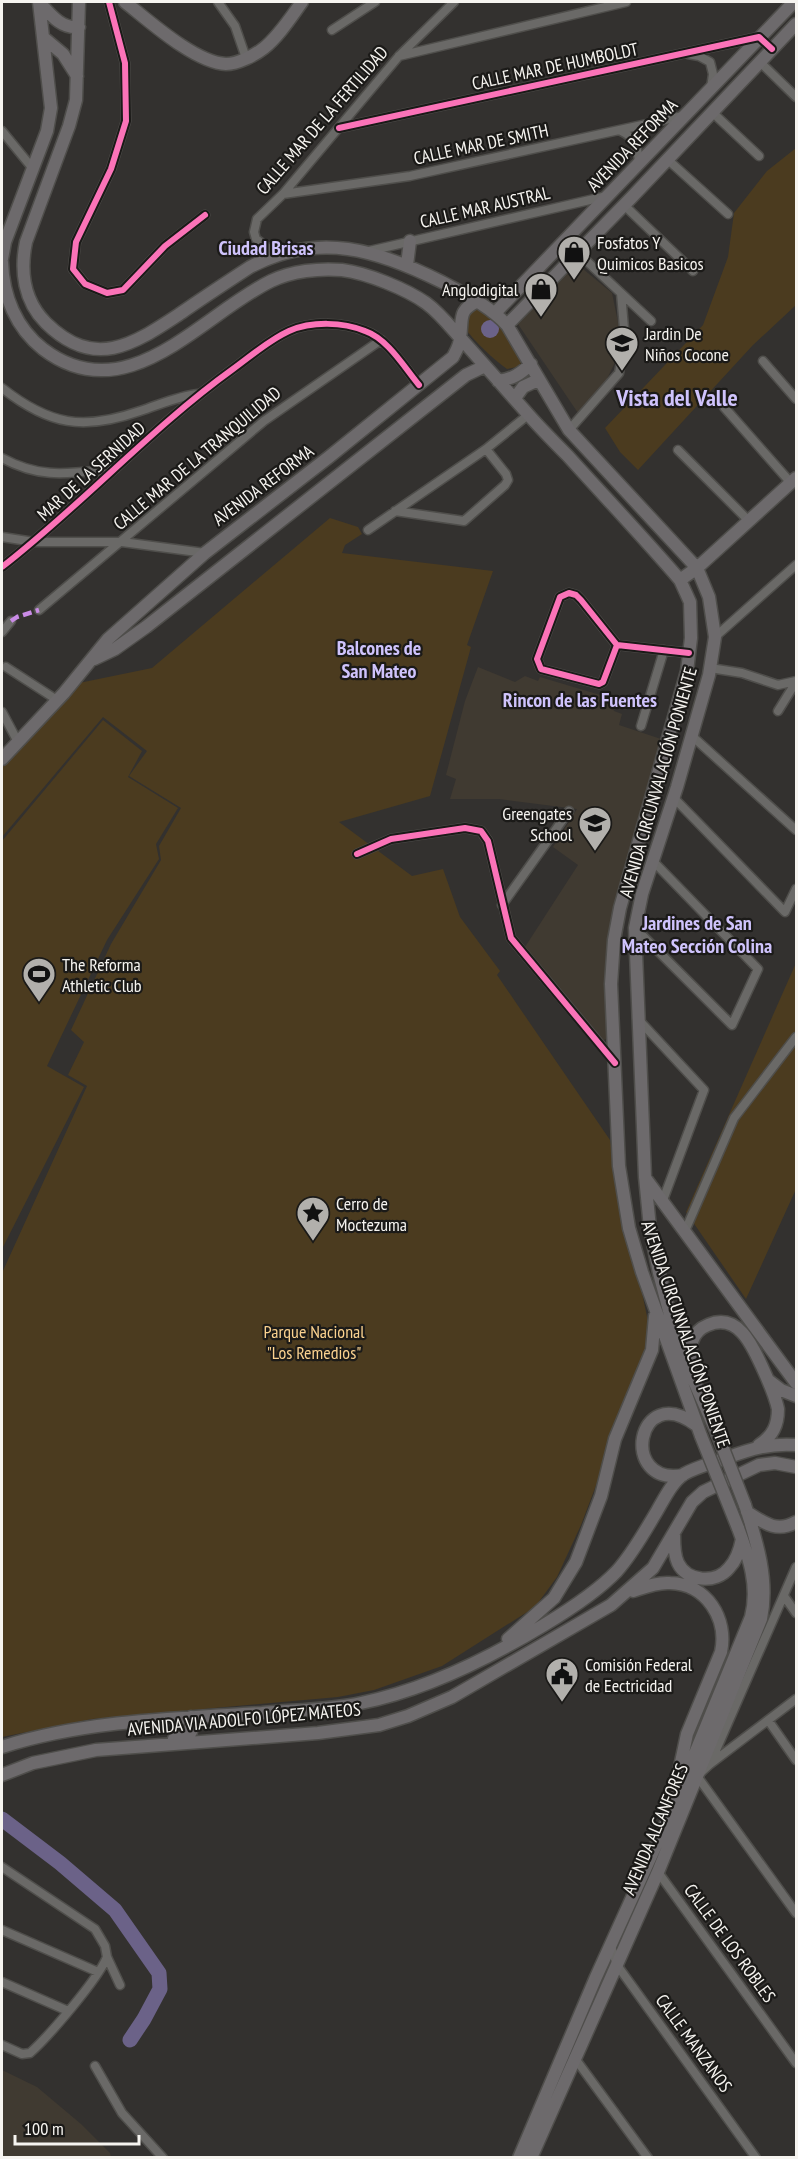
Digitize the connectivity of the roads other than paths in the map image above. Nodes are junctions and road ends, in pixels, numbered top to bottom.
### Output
1 (39, 2) edge
2 (79, 2) edge
3 (109, 2) edge
4 (125, 2) edge
5 (218, 2) edge
6 (302, 2) edge
7 (375, 2) edge
8 (454, 2) edge
9 (626, 2) edge
10 (794, 2) edge
11 (796, 24) edge
12 (79, 27) junction
13 (332, 30) dead end
14 (759, 37) junction
15 (44, 38) junction
16 (772, 49) junction
17 (682, 54) junction
18 (399, 56) junction
19 (246, 58) junction
20 (760, 62) junction
21 (77, 76) junction
22 (711, 88) junction
23 (796, 97) edge
24 (712, 112) junction
25 (684, 116) junction
26 (339, 129) junction
27 (621, 131) junction
28 (3, 137) edge
29 (759, 156) dead end
30 (667, 159) junction
31 (639, 164) junction
32 (33, 170) junction
33 (624, 178) junction
34 (283, 194) junction
35 (608, 196) junction
36 (627, 202) junction
37 (728, 214) dead end
38 (205, 215) dead end
39 (410, 241) junction
40 (369, 251) junction
41 (291, 252) junction
42 (577, 252) junction
43 (2, 261) edge
44 (407, 265) junction
45 (693, 271) dead end
46 (519, 289) junction
47 (621, 293) junction
48 (478, 301) junction
49 (530, 301) junction
50 (495, 313) junction
51 (651, 321) dead end
52 (507, 325) junction
53 (460, 338) junction
54 (381, 340) junction
55 (763, 362) dead end
56 (531, 364) junction
57 (444, 366) junction
58 (485, 366) junction
59 (459, 380) junction
60 (538, 380) junction
61 (498, 381) junction
62 (419, 385) junction
63 (2, 388) edge
64 (198, 394) junction
65 (515, 398) junction
66 (796, 399) edge
67 (724, 407) dead end
68 (528, 415) junction
69 (569, 429) junction
70 (486, 450) junction
71 (678, 450) dead end
72 (329, 457) junction
73 (2, 458) edge
74 (116, 469) junction
75 (343, 471) junction
76 (794, 480) edge
77 (395, 511) junction
78 (252, 514) junction
79 (749, 521) junction
80 (368, 530) dead end
81 (266, 532) junction
82 (668, 534) junction
83 (2, 537) edge
84 (34, 542) junction
85 (122, 542) junction
86 (652, 547) junction
87 (205, 553) junction
88 (796, 565) edge
89 (2, 567) edge
90 (697, 568) junction
91 (680, 580) junction
92 (39, 610) dead end
93 (11, 621) dead end
94 (2, 632) edge
95 (715, 637) junction
96 (617, 645) junction
97 (664, 650) junction
98 (689, 653) junction
99 (88, 663) junction
100 (6, 667) dead end
101 (710, 671) junction
102 (687, 672) junction
103 (796, 681) edge
104 (683, 685) junction
105 (705, 691) junction
106 (57, 700) junction
107 (778, 711) dead end
108 (2, 712) edge
109 (640, 726) dead end
110 (692, 736) junction
111 (18, 742) junction
112 (2, 759) edge
113 (673, 797) junction
114 (568, 811) dead end
115 (796, 817) edge
116 (795, 829) edge
117 (357, 854) dead end
118 (652, 860) junction
119 (796, 889) edge
120 (502, 905) junction
121 (635, 928) junction
122 (637, 1018) junction
123 (796, 1037) edge
124 (615, 1063) junction
125 (645, 1177) junction
126 (663, 1200) junction
127 (685, 1231) junction
128 (655, 1309) junction
129 (690, 1372) junction
130 (768, 1379) junction
131 (796, 1383) edge
132 (796, 1396) edge
133 (699, 1431) junction
134 (796, 1445) edge
135 (755, 1448) junction
136 (775, 1463) junction
137 (796, 1467) edge
138 (683, 1475) junction
139 (796, 1475) edge
140 (746, 1509) junction
141 (796, 1522) edge
142 (740, 1533) junction
143 (674, 1535) junction
144 (796, 1567) edge
145 (626, 1593) junction
146 (783, 1596) junction
147 (796, 1613) edge
148 (489, 1655) junction
149 (796, 1700) edge
150 (191, 1718) junction
151 (768, 1720) junction
152 (143, 1746) junction
153 (2, 1747) edge
154 (796, 1760) edge
155 (710, 1764) junction
156 (2, 1775) edge
157 (697, 1776) junction
158 (670, 1812) junction
159 (2, 1867) edge
160 (658, 1872) junction
161 (796, 1913) edge
162 (2, 1930) edge
163 (611, 1946) junction
164 (106, 1957) junction
165 (617, 1965) junction
166 (98, 1972) junction
167 (2, 1982) edge
168 (120, 1985) dead end
169 (68, 2011) junction
170 (2, 2045) edge
171 (574, 2057) junction
172 (796, 2063) edge
173 (95, 2066) dead end
174 (535, 2155) edge
175 (163, 2157) edge
176 (519, 2157) edge
177 (648, 2157) edge
178 (756, 2157) edge

1 - 12 main road
1 - 15 main road, AVENIDA CIRCUNVALACIÓN PONIENTE
2 - 12 main road, AVENIDA CIRCUNVALACIÓN PONIENTE
3 - 38 street
4 - 19 main road
5 - 19 street
6 - 19 main road
7 - 13 street
8 - 18 street, CALLE MAR DE LA FERTILIDAD
9 - 18 street
10 - 14 main road, AVENIDA REFORMA
11 - 16 main road, AVENIDA REFORMA
12 - 21 main road, AVENIDA CIRCUNVALACIÓN PONIENTE
14 - 16 street
14 - 17 street, CALLE MAR DE HUMBOLDT
14 - 22 main road, AVENIDA REFORMA
15 - 21 main road
15 - 32 main road, AVENIDA CIRCUNVALACIÓN PONIENTE
16 - 20 main road, AVENIDA REFORMA
17 - 22 street
17 - 26 street, CALLE MAR DE HUMBOLDT
18 - 26 street, CALLE MAR DE LA FERTILIDAD
20 - 23 street
20 - 24 main road, AVENIDA REFORMA
21 - 41 main road, AVENIDA CIRCUNVALACIÓN PONIENTE
22 - 25 main road, AVENIDA REFORMA
24 - 29 street
24 - 30 main road, AVENIDA REFORMA
25 - 27 street, CALLE MAR DE SMITH
25 - 31 main road, AVENIDA REFORMA
26 - 34 street, CALLE MAR DE LA FERTILIDAD
27 - 31 street
27 - 34 street, CALLE MAR DE SMITH
28 - 32 street
30 - 36 main road, AVENIDA REFORMA
30 - 37 street
31 - 33 main road, AVENIDA REFORMA
32 - 43 main road, AVENIDA CIRCUNVALACIÓN PONIENTE
33 - 35 main road, AVENIDA REFORMA
33 - 36 main road
34 - 41 street, CALLE MAR DE LA FERTILIDAD
35 - 39 street, CALLE MAR AUSTRAL
35 - 46 main road, AVENIDA REFORMA
36 - 42 main road, AVENIDA REFORMA
36 - 45 street
39 - 40 street, CALLE MAR AUSTRAL
39 - 44 main road
40 - 41 main road, AVENIDA CIRCUNVALACIÓN PONIENTE
40 - 44 main road, AVENIDA CIRCUNVALACIÓN PONIENTE
42 - 47 street
42 - 49 main road, AVENIDA REFORMA
43 - 53 main road, AVENIDA CIRCUNVALACIÓN PONIENTE
44 - 48 main road, AVENIDA CIRCUNVALACIÓN PONIENTE
46 - 49 main road
46 - 50 main road, AVENIDA REFORMA
47 - 51 street
47 - 69 street
48 - 50 main road, AVENIDA CIRCUNVALACIÓN PONIENTE
48 - 53 main road, AVENIDA REFORMA
49 - 52 main road, AVENIDA REFORMA
50 - 52 main road, AVENIDA CIRCUNVALACIÓN PONIENTE
52 - 56 main road, AVENIDA CIRCUNVALACIÓN PONIENTE
53 - 57 main road, AVENIDA REFORMA
53 - 58 main road, AVENIDA CIRCUNVALACIÓN PONIENTE
54 - 62 street
54 - 64 street
54 - 85 street, CALLE MAR DE LA TRANQUILIDAD
55 - 66 street
56 - 60 main road, AVENIDA CIRCUNVALACIÓN PONIENTE
56 - 61 main road
57 - 59 main road
57 - 62 main road, AVENIDA REFORMA
58 - 59 main road, AVENIDA REFORMA
58 - 61 main road, AVENIDA CIRCUNVALACIÓN PONIENTE
59 - 75 main road, AVENIDA REFORMA
60 - 65 main road
60 - 69 main road, AVENIDA CIRCUNVALACIÓN PONIENTE
61 - 65 main road, AVENIDA CIRCUNVALACIÓN PONIENTE
62 - 72 main road, AVENIDA REFORMA
63 - 64 street
64 - 74 street, MAR DE LA SERNIDAD
65 - 68 main road, AVENIDA CIRCUNVALACIÓN PONIENTE
67 - 76 street
68 - 70 street
68 - 86 main road, AVENIDA CIRCUNVALACIÓN PONIENTE
69 - 82 main road, AVENIDA CIRCUNVALACIÓN PONIENTE
70 - 77 street
70 - 77 street
71 - 79 street
72 - 75 main road
72 - 78 main road, AVENIDA REFORMA
73 - 74 street
74 - 84 street, MAR DE LA SERNIDAD
75 - 81 main road, AVENIDA REFORMA
76 - 79 main road
77 - 80 street
78 - 81 main road
78 - 87 main road, AVENIDA REFORMA
79 - 90 main road
81 - 99 main road, AVENIDA REFORMA
82 - 86 main road
82 - 90 main road, AVENIDA CIRCUNVALACIÓN PONIENTE
83 - 84 street
84 - 85 street
84 - 89 street, MAR DE LA SERNIDAD
85 - 87 street
85 - 92 street, CALLE MAR DE LA TRANQUILIDAD
86 - 91 main road, AVENIDA CIRCUNVALACIÓN PONIENTE
87 - 99 main road, AVENIDA REFORMA
88 - 95 street
90 - 91 main road
90 - 95 main road, AVENIDA CIRCUNVALACIÓN PONIENTE
91 - 98 main road, AVENIDA CIRCUNVALACIÓN PONIENTE
93 - 94 street
95 - 101 main road, AVENIDA CIRCUNVALACIÓN PONIENTE
96 - 96 street
96 - 97 street
97 - 98 street
97 - 109 street
98 - 102 main road, AVENIDA CIRCUNVALACIÓN PONIENTE
99 - 106 main road, AVENIDA REFORMA
100 - 106 street
101 - 102 main road
101 - 103 street
101 - 105 main road, AVENIDA CIRCUNVALACIÓN PONIENTE
102 - 104 main road, AVENIDA CIRCUNVALACIÓN PONIENTE
103 - 107 street
104 - 105 main road
104 - 124 main road, AVENIDA CIRCUNVALACIÓN PONIENTE
105 - 110 main road, AVENIDA CIRCUNVALACIÓN PONIENTE
106 - 111 main road, AVENIDA REFORMA
108 - 111 street
110 - 113 main road, AVENIDA CIRCUNVALACIÓN PONIENTE
110 - 116 street
111 - 112 main road, AVENIDA REFORMA
113 - 118 main road, AVENIDA CIRCUNVALACIÓN PONIENTE
113 - 119 street
114 - 120 street
115 - 116 street
117 - 120 street
118 - 121 main road, AVENIDA CIRCUNVALACIÓN PONIENTE
118 - 121 street
120 - 124 street
121 - 122 main road, AVENIDA CIRCUNVALACIÓN PONIENTE
122 - 125 main road, AVENIDA CIRCUNVALACIÓN PONIENTE
122 - 126 street
123 - 127 street
124 - 128 main road, AVENIDA CIRCUNVALACIÓN PONIENTE
125 - 126 main road
125 - 129 main road, AVENIDA CIRCUNVALACIÓN PONIENTE
126 - 127 main road
127 - 131 main road
128 - 133 main road, AVENIDA CIRCUNVALACIÓN PONIENTE
128 - 148 main road
129 - 130 main road
129 - 140 main road, AVENIDA CIRCUNVALACIÓN PONIENTE, bridge
130 - 132 main road
130 - 135 main road
133 - 138 main road
133 - 142 main road, AVENIDA CIRCUNVALACIÓN PONIENTE, bridge
134 - 135 main road
135 - 138 main road
136 - 137 main road, AVENIDA VIA ADOLFO LÓPEZ MATEOS
136 - 139 main road
136 - 143 main road, AVENIDA VIA ADOLFO LÓPEZ MATEOS
138 - 148 main road, AVENIDA VIA ADOLFO LÓPEZ MATEOS
140 - 141 main road
140 - 157 main road, AVENIDA ALCANFORES
142 - 143 main road
142 - 158 main road, AVENIDA ALCANFORES
143 - 145 main road, AVENIDA VIA ADOLFO LÓPEZ MATEOS
144 - 146 street, AVENIDA ALCANFORES
145 - 152 main road, AVENIDA VIA ADOLFO LÓPEZ MATEOS
145 - 158 main road
146 - 147 street
146 - 155 street, AVENIDA ALCANFORES
148 - 150 main road, AVENIDA VIA ADOLFO LÓPEZ MATEOS
149 - 151 street
150 - 152 main road
150 - 153 main road, AVENIDA VIA ADOLFO LÓPEZ MATEOS
151 - 154 street
151 - 155 street
152 - 156 main road, AVENIDA VIA ADOLFO LÓPEZ MATEOS
155 - 157 street
157 - 160 main road, AVENIDA ALCANFORES
157 - 161 street
158 - 163 main road, AVENIDA ALCANFORES
159 - 164 street
160 - 165 main road, AVENIDA ALCANFORES
160 - 172 street, CALLE DE LOS ROBLES
162 - 166 street
163 - 165 street, CALLE MANZANOS
163 - 176 main road, AVENIDA ALCANFORES
164 - 166 street
164 - 168 street
165 - 171 main road, AVENIDA ALCANFORES
165 - 178 street, CALLE MANZANOS
166 - 169 street
167 - 169 street
169 - 170 street
171 - 174 main road, AVENIDA ALCANFORES
171 - 177 street
173 - 175 street

